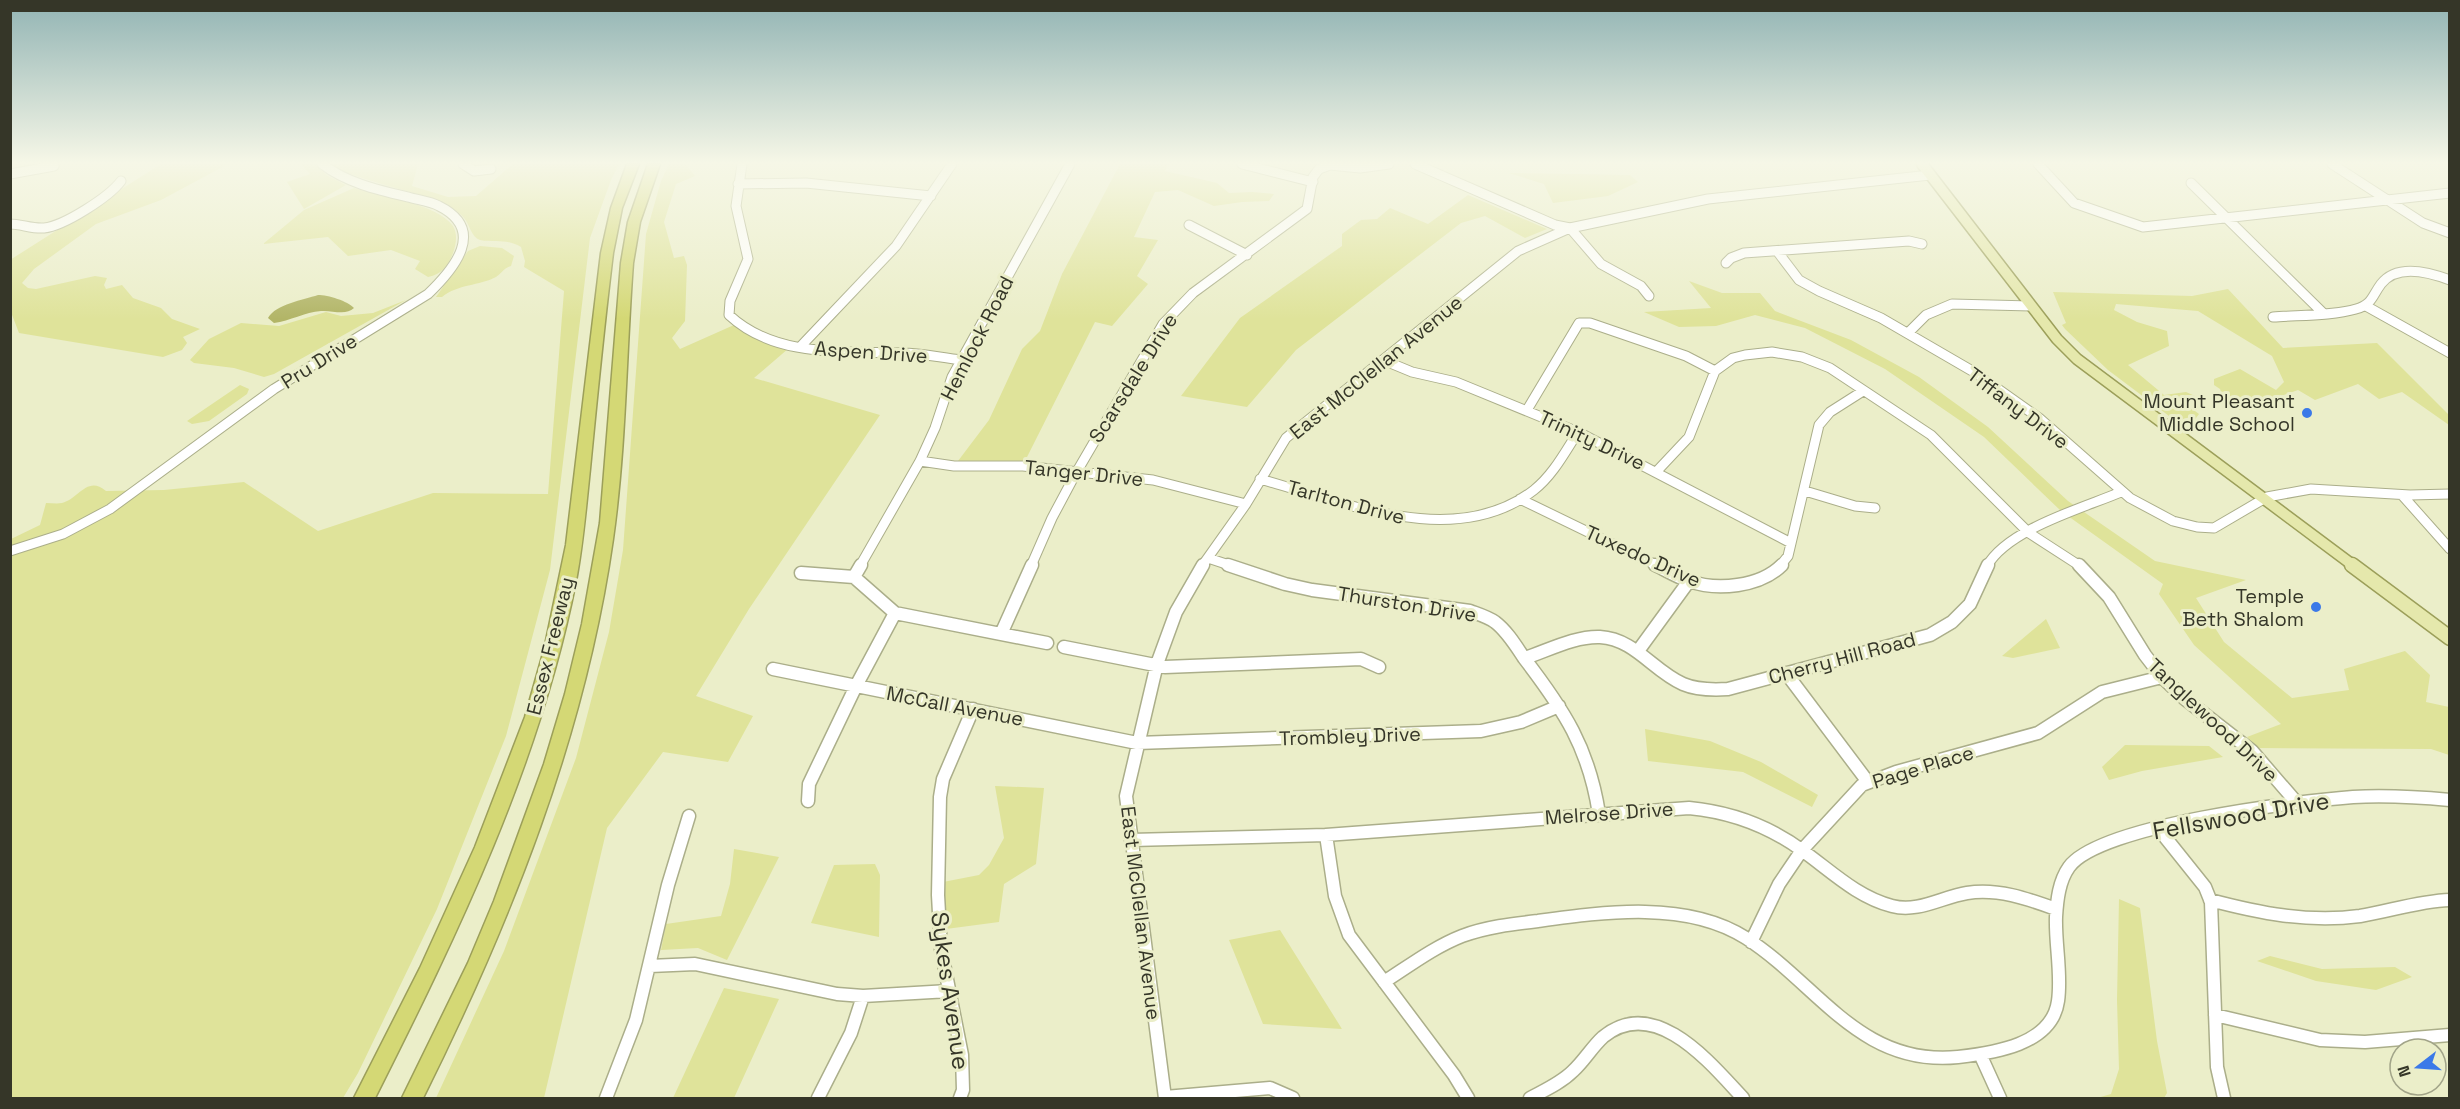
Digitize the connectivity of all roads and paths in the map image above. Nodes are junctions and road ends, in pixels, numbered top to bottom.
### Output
1 (71, 216) edge
2 (453, 216) edge
3 (614, 216) edge
4 (636, 216) edge
5 (739, 216) edge
6 (917, 216) edge
7 (1042, 216) edge
8 (1298, 216) edge
9 (1534, 216) edge
10 (1628, 216) edge
11 (1961, 216) edge
12 (2109, 216) edge
13 (2226, 216) edge
14 (2257, 216) edge
15 (2412, 216) edge
16 (2229, 219) junction
17 (10, 224) edge
18 (1189, 225) dead end
19 (1570, 228) junction
20 (2450, 233) edge
21 (1922, 244) dead end
22 (1777, 251) junction
23 (1246, 255) junction
24 (1726, 263) dead end
25 (2450, 280) edge
26 (1649, 296) dead end
27 (2031, 306) junction
28 (2366, 306) junction
29 (2323, 313) junction
30 (2273, 317) dead end
31 (1908, 333) junction
32 (801, 346) junction
33 (2450, 353) edge
34 (962, 360) junction
35 (1383, 360) junction
36 (1715, 371) junction
37 (1863, 391) junction
38 (1527, 410) junction
39 (1578, 432) junction
40 (920, 461) junction
41 (1657, 471) junction
42 (1076, 473) junction
43 (1260, 479) junction
44 (1805, 492) junction
45 (2121, 492) junction
46 (2450, 494) edge
47 (2402, 495) junction
48 (1520, 499) junction
49 (2262, 500) junction
50 (1246, 504) junction
51 (1875, 508) dead end
52 (2029, 533) junction
53 (1791, 543) junction
54 (2450, 549) edge
55 (10, 551) edge
56 (1208, 558) junction
57 (801, 573) dead end
58 (854, 577) junction
59 (1689, 581) junction
60 (895, 613) junction
61 (1001, 634) junction
62 (2450, 638) edge
63 (1047, 643) dead end
64 (1064, 647) dead end
65 (1638, 651) junction
66 (1525, 658) junction
67 (1157, 664) junction
68 (1379, 667) dead end
69 (773, 669) dead end
70 (1786, 674) junction
71 (2162, 677) junction
72 (856, 686) junction
73 (1559, 706) junction
74 (973, 710) junction
75 (1137, 743) junction
76 (1868, 782) junction
77 (2450, 800) edge
78 (808, 801) dead end
79 (2297, 803) junction
80 (1599, 814) junction
81 (689, 816) dead end
82 (2157, 827) junction
83 (1326, 835) junction
84 (1131, 840) junction
85 (1802, 850) junction
86 (2210, 900) junction
87 (2450, 900) edge
88 (2056, 909) junction
89 (1751, 942) junction
90 (650, 966) junction
91 (475, 968) junction
92 (1384, 982) junction
93 (949, 991) junction
94 (863, 996) junction
95 (415, 1000) junction
96 (2215, 1015) junction
97 (2450, 1035) edge
98 (1980, 1054) junction
99 (359, 1098) edge
100 (364, 1098) edge
101 (412, 1098) edge
102 (422, 1098) edge
103 (606, 1098) edge
104 (818, 1098) edge
105 (960, 1098) edge
106 (1165, 1098) edge
107 (1293, 1098) edge
108 (1468, 1098) edge
109 (1530, 1098) edge
110 (1743, 1098) edge
111 (2000, 1098) edge
112 (2224, 1098) edge

1 - 17 street
2 - 55 street, Pru Drive
3 - 95 highway, Essex Freeway
4 - 91 highway, Essex Freeway
5 - 32 street, Aspen Drive
6 - 32 street
7 - 34 street, Hemlock Road
8 - 23 street, Scarsdale Drive
9 - 19 street
10 - 19 street, East McClellan Avenue
11 - 27 main road
12 - 16 street
13 - 16 street
14 - 16 street
15 - 20 street
16 - 29 street
18 - 23 street
19 - 26 street
19 - 35 street, East McClellan Avenue
21 - 22 street
22 - 24 street
22 - 31 street, Tiffany Drive
23 - 42 street, Scarsdale Drive
25 - 28 street
27 - 31 street
27 - 49 main road
28 - 29 street
28 - 33 street
29 - 30 street
31 - 45 street, Tiffany Drive
32 - 34 street, Aspen Drive
34 - 40 street, Hemlock Road
35 - 38 street, Trinity Drive
35 - 43 street, East McClellan Avenue
36 - 37 street, Tanglewood Drive
36 - 38 street
36 - 41 street
37 - 44 street, Tuxedo Drive
37 - 52 street, Tanglewood Drive
38 - 39 street, Trinity Drive
39 - 41 street, Trinity Drive
39 - 48 street, Tarlton Drive
40 - 42 street, Tanger Drive
40 - 58 street, Hemlock Road
41 - 53 street, Trinity Drive
42 - 50 street, Tanger Drive
42 - 61 street, Scarsdale Drive
43 - 48 street, Tarlton Drive
43 - 50 street, East McClellan Avenue
44 - 51 street
44 - 53 street, Tuxedo Drive
45 - 49 street, Tiffany Drive
45 - 52 street, Cherry Hill Road
46 - 47 street, Tiffany Drive
47 - 49 street, Tiffany Drive
47 - 54 street
48 - 59 street, Tuxedo Drive
49 - 62 main road
50 - 56 street, East McClellan Avenue
52 - 70 street, Cherry Hill Road
52 - 71 street, Tanglewood Drive
53 - 59 street, Tuxedo Drive
56 - 66 street, Thurston Drive
56 - 67 street, East McClellan Avenue
57 - 58 street
58 - 60 street
59 - 65 street
60 - 61 street
60 - 72 street
61 - 63 street
64 - 67 street
65 - 66 street, Cherry Hill Road
65 - 70 street, Cherry Hill Road
66 - 73 street, Thurston Drive
67 - 68 street
67 - 75 street, East McClellan Avenue
69 - 72 street, McCall Avenue
70 - 76 street
71 - 76 street, Page Place
71 - 79 street, Tanglewood Drive
72 - 74 street, McCall Avenue
72 - 78 street
73 - 75 street, Trombley Drive
73 - 80 street, Thurston Drive
74 - 75 street, McCall Avenue
74 - 93 street, Sykes Avenue
75 - 84 street, East McClellan Avenue
76 - 85 street, Page Place
77 - 79 street, Fellswood Drive
79 - 82 street, Fellswood Drive
80 - 83 street, Melrose Drive
80 - 85 street, Melrose Drive
81 - 90 street
82 - 86 street
82 - 88 street, Fellswood Drive
83 - 84 street, Melrose Drive
83 - 92 street
84 - 106 street, East McClellan Avenue
85 - 88 street, Melrose Drive
85 - 89 street, Page Place
86 - 87 street
86 - 96 street
88 - 98 street, Fellswood Drive
89 - 92 street, Fellswood Drive
89 - 98 street, Fellswood Drive
90 - 94 street
90 - 103 street
91 - 101 highway, Essex Freeway
91 - 102 highway
92 - 108 street
93 - 94 street
93 - 105 street, Sykes Avenue
94 - 104 street
95 - 99 highway
95 - 100 highway, Essex Freeway
96 - 97 street
96 - 112 street
98 - 111 street
106 - 107 street
109 - 110 street

